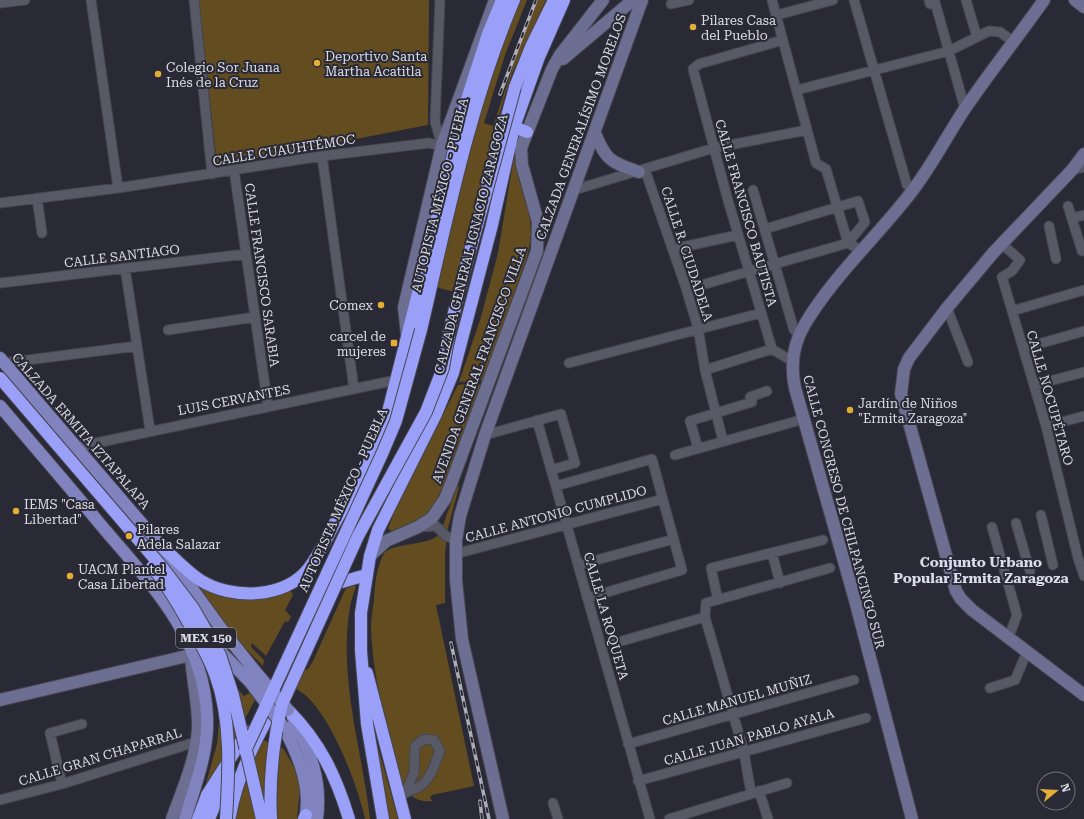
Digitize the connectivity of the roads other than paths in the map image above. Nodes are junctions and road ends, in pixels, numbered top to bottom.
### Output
1 (25, 0) edge
2 (91, 0) edge
3 (194, 0) edge
4 (440, 0) edge
5 (495, 0) edge
6 (502, 0) edge
7 (514, 0) edge
8 (554, 0) edge
9 (564, 0) edge
10 (603, 0) edge
11 (633, 0) edge
12 (642, 0) edge
13 (689, 0) edge
14 (772, 0) edge
15 (832, 0) edge
16 (854, 0) edge
17 (929, 0) edge
18 (966, 0) edge
19 (1044, 0) edge
20 (1075, 0) edge
21 (0, 3) edge
22 (671, 4) dead end
23 (1084, 7) edge
24 (777, 15) junction
25 (977, 37) junction
26 (783, 40) junction
27 (1014, 42) junction
28 (949, 51) junction
29 (552, 69) junction
30 (874, 70) junction
31 (797, 90) junction
32 (965, 109) junction
33 (514, 127) junction
34 (807, 130) junction
35 (527, 132) junction
36 (595, 133) junction
37 (442, 145) junction
38 (714, 148) junction
39 (454, 149) junction
40 (1084, 154) edge
41 (322, 156) junction
42 (1084, 167) edge
43 (234, 170) junction
44 (1072, 170) junction
45 (642, 171) junction
46 (212, 174) junction
47 (907, 185) dead end
48 (118, 188) junction
49 (574, 190) junction
50 (753, 190) dead end
51 (37, 198) junction
52 (0, 203) edge
53 (1068, 206) dead end
54 (838, 208) junction
55 (1084, 215) edge
56 (1072, 218) junction
57 (1049, 226) dead end
58 (765, 229) junction
59 (42, 232) dead end
60 (738, 235) junction
61 (848, 242) junction
62 (1002, 244) junction
63 (673, 249) junction
64 (862, 251) junction
65 (1082, 251) dead end
66 (246, 254) junction
67 (1056, 259) dead end
68 (775, 265) junction
69 (125, 268) junction
70 (749, 272) junction
71 (0, 283) edge
72 (705, 284) dead end
73 (1084, 290) edge
74 (947, 308) junction
75 (1012, 311) junction
76 (761, 312) junction
77 (255, 317) junction
78 (698, 328) junction
79 (168, 330) dead end
80 (1084, 331) edge
81 (800, 335) junction
82 (408, 341) junction
83 (137, 346) junction
84 (1024, 348) junction
85 (772, 350) junction
86 (2, 360) edge
87 (792, 360) junction
88 (968, 362) dead end
89 (569, 363) dead end
90 (705, 370) junction
91 (1084, 372) edge
92 (0, 378) edge
93 (396, 380) junction
94 (1034, 385) junction
95 (354, 389) junction
96 (0, 390) edge
97 (767, 391) dead end
98 (0, 406) edge
99 (268, 407) junction
100 (715, 414) junction
101 (1084, 416) edge
102 (537, 420) junction
103 (804, 420) junction
104 (1046, 426) junction
105 (150, 430) junction
106 (485, 436) junction
107 (723, 441) junction
108 (77, 447) junction
109 (698, 448) junction
110 (675, 455) dead end
111 (551, 470) junction
112 (556, 486) junction
113 (400, 487) junction
114 (357, 490) junction
115 (663, 499) junction
116 (1041, 515) dead end
117 (349, 521) junction
118 (1016, 523) dead end
119 (566, 524) junction
120 (418, 527) junction
121 (992, 527) dead end
122 (674, 538) junction
123 (456, 540) junction
124 (823, 540) dead end
125 (165, 550) junction
126 (772, 553) junction
127 (455, 554) junction
128 (370, 556) junction
129 (578, 565) junction
130 (1053, 565) dead end
131 (830, 568) dead end
132 (138, 570) junction
133 (1030, 571) dead end
134 (366, 575) junction
135 (1084, 576) edge
136 (342, 582) junction
137 (780, 583) junction
138 (160, 594) junction
139 (587, 598) junction
140 (718, 600) junction
141 (705, 617) junction
142 (1007, 637) junction
143 (616, 643) dead end
144 (361, 651) junction
145 (1027, 652) junction
146 (192, 655) junction
147 (254, 679) junction
148 (854, 680) dead end
149 (990, 688) dead end
150 (1084, 695) edge
151 (0, 700) edge
152 (285, 707) junction
153 (734, 714) junction
154 (866, 718) dead end
155 (82, 724) dead end
156 (201, 740) junction
157 (628, 744) junction
158 (744, 752) junction
159 (638, 781) junction
160 (190, 783) junction
161 (787, 783) dead end
162 (62, 784) junction
163 (755, 792) junction
164 (403, 794) junction
165 (0, 800) edge
166 (553, 803) dead end
167 (308, 818) edge
168 (172, 819) edge
169 (185, 819) edge
170 (198, 819) edge
171 (209, 819) edge
172 (228, 819) edge
173 (262, 819) edge
174 (271, 819) edge
175 (349, 819) edge
176 (383, 819) edge
177 (406, 819) edge
178 (503, 819) edge
179 (558, 819) edge
180 (650, 819) edge
181 (669, 819) edge
182 (768, 819) edge
183 (912, 819) edge

1 - 21 street
2 - 48 street
3 - 46 street
4 - 37 street
5 - 37 street
6 - 39 highway
7 - 172 highway, AUTOPISTA MÉXICO - PUEBLA, bridge
8 - 152 highway, bridge
9 - 33 highway, CALZADA GENERAL IGNACIO ZARAGOZA
10 - 29 street, AVENIDA GENERAL FRANCISCO VILLA
11 - 29 street
12 - 36 street, CALZADA GENERALÍSIMO MORELOS
13 - 22 street
14 - 24 street
15 - 24 street
16 - 30 street
17 - 28 street
18 - 25 street
19 - 27 street, CALLE CONGRESO DE CHILPANCINGO SUR
20 - 23 street
24 - 26 street
25 - 27 street
25 - 28 street
26 - 31 street
26 - 38 street, CALLE FRANCISCO BAUTISTA
27 - 32 street, CALLE CONGRESO DE CHILPANCINGO SUR
28 - 30 street
28 - 32 street
29 - 35 street, AVENIDA GENERAL FRANCISCO VILLA
30 - 31 street
30 - 47 street
31 - 34 street
32 - 64 street, CALLE CONGRESO DE CHILPANCINGO SUR
33 - 35 highway
33 - 113 highway, CALZADA GENERAL IGNACIO ZARAGOZA
34 - 38 street
34 - 54 street
35 - 120 street, AVENIDA GENERAL FRANCISCO VILLA
36 - 45 street
36 - 49 street, CALZADA GENERALÍSIMO MORELOS
37 - 39 street, CALLE CUAUHTÉMOC
37 - 41 street, CALLE CUAUHTÉMOC
37 - 82 street
38 - 45 street
38 - 60 street, CALLE FRANCISCO BAUTISTA
39 - 82 highway
40 - 44 street
41 - 43 street, CALLE CUAUHTÉMOC
41 - 95 street
42 - 44 street
43 - 46 street, CALLE CUAUHTÉMOC
43 - 66 street, CALLE FRANCISCO SARABIA
44 - 62 street
45 - 49 street
45 - 63 street, CALLE R. CIUDADELA
46 - 48 street, CALLE CUAUHTÉMOC
48 - 51 street, CALLE CUAUHTÉMOC
49 - 106 street, CALZADA GENERALÍSIMO MORELOS
50 - 58 street
51 - 52 street, CALLE CUAUHTÉMOC
51 - 59 street
53 - 56 street
54 - 58 street
54 - 61 street
54 - 61 street
55 - 56 street
56 - 65 street
57 - 67 street
58 - 68 street
60 - 63 street
60 - 70 street, CALLE FRANCISCO BAUTISTA
61 - 64 street
61 - 68 street
62 - 74 street
62 - 75 street, CALLE NOCUPÉTARO
63 - 78 street, CALLE R. CIUDADELA
64 - 81 street, CALLE CONGRESO DE CHILPANCINGO SUR
66 - 69 street, CALLE SANTIAGO
66 - 77 street, CALLE FRANCISCO SARABIA
68 - 70 street
68 - 81 street
69 - 71 street, CALLE SANTIAGO
69 - 83 street
70 - 72 street
70 - 76 street, CALLE FRANCISCO BAUTISTA
73 - 75 street
74 - 88 street
74 - 142 street
75 - 84 street, CALLE NOCUPÉTARO
76 - 78 street
76 - 85 street, CALLE FRANCISCO BAUTISTA
77 - 79 street
77 - 99 street, CALLE FRANCISCO SARABIA
78 - 89 street
78 - 90 street, CALLE R. CIUDADELA
80 - 84 street
81 - 87 street, CALLE CONGRESO DE CHILPANCINGO SUR
82 - 93 highway
83 - 86 street
83 - 105 street
84 - 94 street, CALLE NOCUPÉTARO
85 - 87 street
85 - 90 street
86 - 108 main road, CALZADA ERMITA IZTAPALAPA
87 - 103 street, CALLE CONGRESO DE CHILPANCINGO SUR
90 - 100 street, CALLE R. CIUDADELA
91 - 94 street
92 - 173 highway, bridge
93 - 95 street, LUIS CERVANTES
93 - 114 highway
94 - 104 street, CALLE NOCUPÉTARO
95 - 99 street, LUIS CERVANTES
96 - 172 highway, bridge
97 - 100 street
98 - 132 main road
99 - 105 street, LUIS CERVANTES
100 - 107 street, CALLE R. CIUDADELA
100 - 109 street
101 - 104 street
102 - 106 street
102 - 111 street, CALLE LA ROQUETA
102 - 111 street
103 - 107 street
103 - 183 street, CALLE CONGRESO DE CHILPANCINGO SUR
104 - 135 street, CALLE NOCUPÉTARO
105 - 108 street, LUIS CERVANTES
106 - 123 street, CALZADA GENERALÍSIMO MORELOS
107 - 109 street
108 - 125 main road, CALZADA ERMITA IZTAPALAPA
109 - 110 street
111 - 112 street, CALLE LA ROQUETA
112 - 115 street
112 - 119 street, CALLE LA ROQUETA
113 - 128 highway, CALZADA GENERAL IGNACIO ZARAGOZA
113 - 136 highway
114 - 117 highway
114 - 125 highway
115 - 119 street, CALLE ANTONIO CUMPLIDO
115 - 122 street
116 - 130 street
117 - 170 highway
117 - 171 highway
118 - 133 street
119 - 127 street, CALLE ANTONIO CUMPLIDO
119 - 129 street, CALLE LA ROQUETA
120 - 123 street
120 - 128 street, AVENIDA GENERAL FRANCISCO VILLA
121 - 142 street
122 - 129 street
122 - 139 street
123 - 127 street, CALZADA GENERALÍSIMO MORELOS
124 - 126 street
125 - 132 main road
125 - 147 main road, CALZADA ERMITA IZTAPALAPA
126 - 137 street
126 - 140 street
127 - 178 street, CALZADA GENERALÍSIMO MORELOS
128 - 134 highway, CALZADA GENERAL IGNACIO ZARAGOZA
129 - 139 street, CALLE LA ROQUETA
131 - 137 street
132 - 138 main road
134 - 136 highway
134 - 144 highway, CALZADA GENERAL IGNACIO ZARAGOZA
136 - 172 highway
137 - 140 street
138 - 146 main road
138 - 147 main road, MEX 150
139 - 157 street, CALLE LA ROQUETA
140 - 141 street
141 - 143 street
141 - 153 street
142 - 145 street
144 - 164 highway
144 - 176 highway, CALZADA GENERAL IGNACIO ZARAGOZA
145 - 149 street
145 - 150 street
146 - 151 street
146 - 156 main road
147 - 152 main road, CALZADA ERMITA IZTAPALAPA, bridge
147 - 167 main road, MEX 150, bridge
148 - 153 street, CALLE MANUEL MUÑIZ
152 - 167 main road, MEX 150
152 - 174 highway, bridge
152 - 175 highway
153 - 157 street, CALLE MANUEL MUÑIZ
153 - 158 street
154 - 158 street, CALLE JUAN PABLO AYALA
155 - 162 street
156 - 160 main road
156 - 162 street, CALLE GRAN CHAPARRAL
157 - 159 street, CALLE LA ROQUETA
158 - 159 street, CALLE JUAN PABLO AYALA
158 - 163 street
159 - 180 street, CALLE LA ROQUETA
160 - 168 street
160 - 169 main road
161 - 163 street
162 - 165 street, CALLE GRAN CHAPARRAL
163 - 181 street
163 - 182 street
164 - 164 street
164 - 177 highway
166 - 179 street

